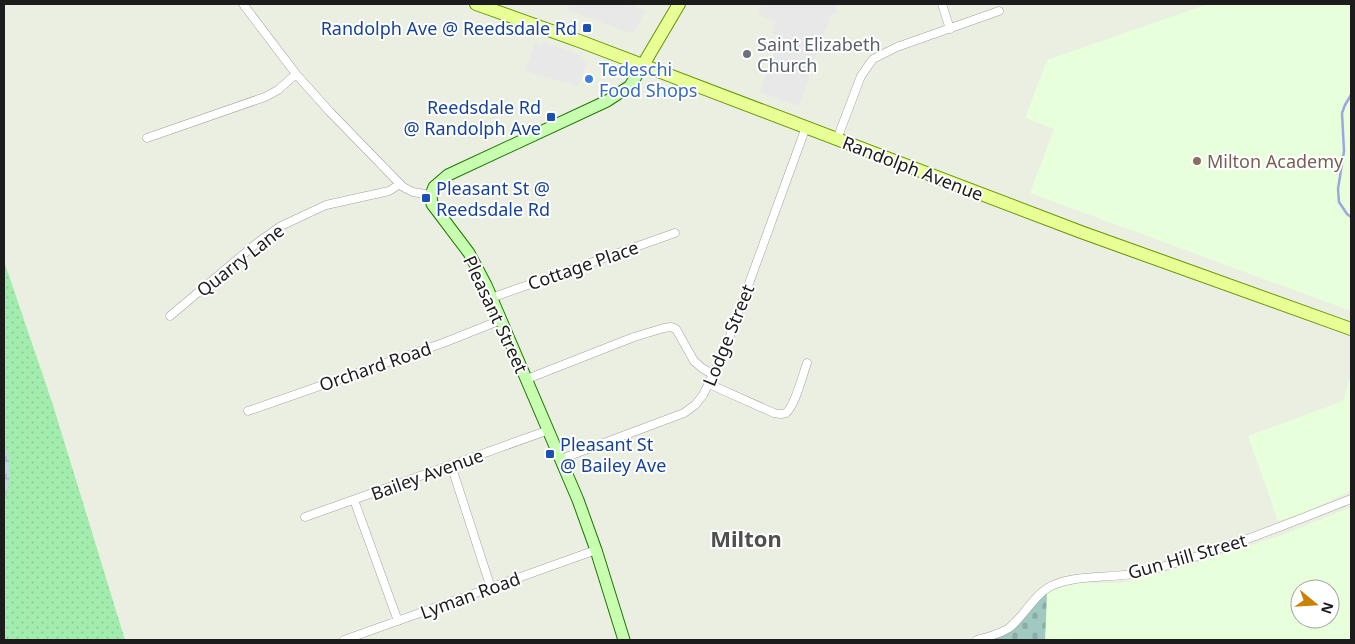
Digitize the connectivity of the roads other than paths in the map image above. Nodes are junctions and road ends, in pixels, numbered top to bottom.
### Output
1 (243, 4) edge
2 (476, 4) edge
3 (679, 4) edge
4 (942, 4) edge
5 (999, 11) dead end
6 (950, 29) junction
7 (643, 65) junction
8 (296, 74) junction
9 (806, 127) junction
10 (147, 138) dead end
11 (837, 139) junction
12 (400, 184) junction
13 (431, 195) junction
14 (675, 233) dead end
15 (491, 298) junction
16 (170, 316) dead end
17 (501, 320) junction
18 (1351, 329) edge
19 (807, 363) dead end
20 (714, 375) junction
21 (527, 379) junction
22 (709, 384) junction
23 (248, 411) dead end
24 (548, 430) junction
25 (561, 459) junction
26 (451, 465) junction
27 (1351, 499) edge
28 (354, 500) junction
29 (305, 517) dead end
30 (596, 550) junction
31 (491, 588) junction
32 (398, 621) junction
33 (344, 640) edge
34 (624, 640) edge
35 (977, 640) edge

1 - 8 street
2 - 7 main road, Randolph Avenue
3 - 7 main road
4 - 6 street
5 - 6 street
6 - 11 street
7 - 9 main road, Randolph Avenue
7 - 13 street
8 - 10 street
8 - 12 street
9 - 11 main road, Randolph Avenue
9 - 20 street, Lodge Street
11 - 18 main road, Randolph Avenue
12 - 13 street
12 - 16 street, Quarry Lane
13 - 15 street, Pleasant Street
14 - 15 street, Cottage Place
15 - 17 street, Pleasant Street
17 - 21 street, Pleasant Street
17 - 23 street, Orchard Road
19 - 22 street
20 - 21 street
20 - 22 street, Lodge Street
21 - 24 street, Pleasant Street
22 - 25 street, Lodge Street
24 - 25 street, Pleasant Street
24 - 26 street, Bailey Avenue
25 - 30 street, Pleasant Street
26 - 28 street, Bailey Avenue
26 - 31 street
27 - 35 street, Gun Hill Street
28 - 29 street, Bailey Avenue
28 - 32 street
30 - 31 street, Lyman Road
30 - 34 street, Pleasant Street
31 - 32 street, Lyman Road
32 - 33 street, Lyman Road

